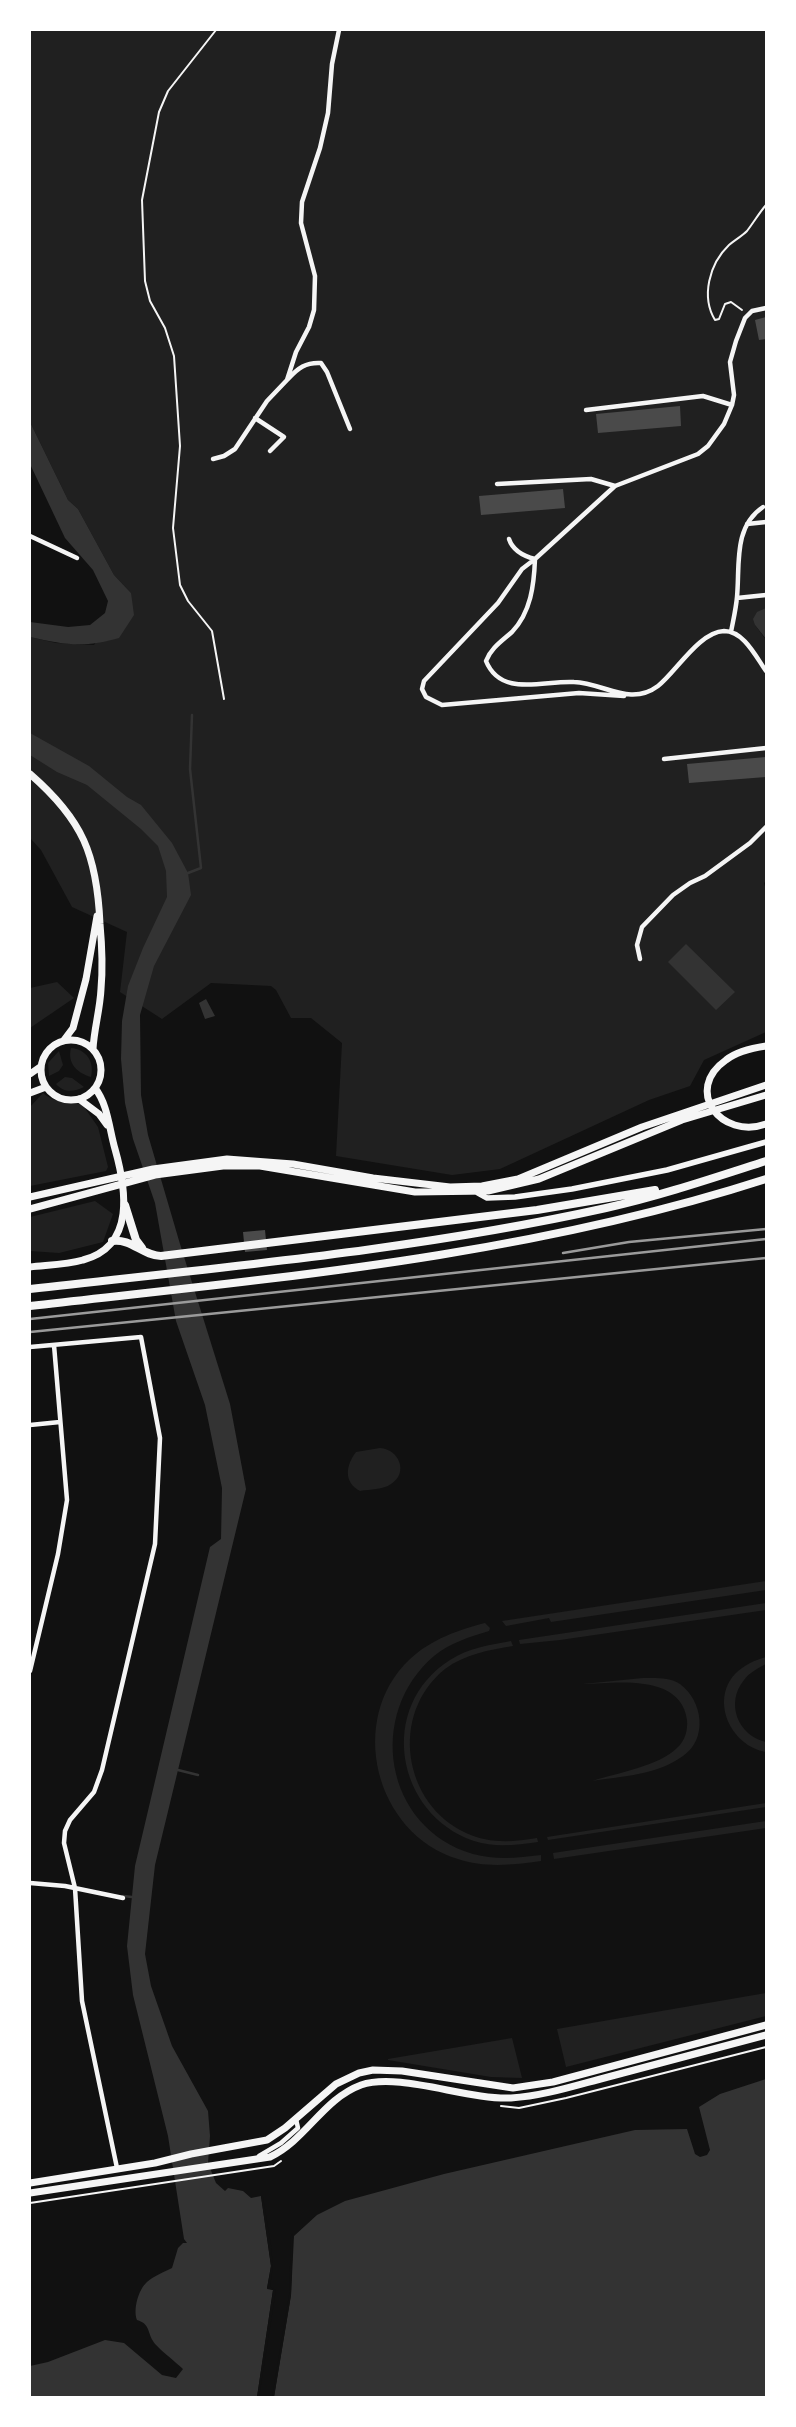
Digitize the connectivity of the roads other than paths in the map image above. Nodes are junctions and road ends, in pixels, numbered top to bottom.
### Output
1 (338, 30) edge
2 (766, 308) edge
3 (286, 380) junction
4 (732, 404) junction
5 (586, 410) dead end
6 (255, 418) junction
7 (350, 429) dead end
8 (270, 451) dead end
9 (213, 459) dead end
10 (497, 484) dead end
11 (615, 486) junction
12 (763, 506) dead end
13 (766, 522) edge
14 (748, 524) junction
15 (30, 536) edge
16 (509, 539) dead end
17 (77, 558) dead end
18 (535, 559) junction
19 (766, 596) edge
20 (737, 598) junction
21 (731, 632) junction
22 (766, 671) edge
23 (631, 695) junction
24 (766, 748) edge
25 (664, 759) dead end
26 (30, 774) edge
27 (766, 827) edge
28 (99, 901) junction
29 (640, 959) dead end
30 (64, 1040) junction
31 (766, 1046) edge
32 (93, 1050) junction
33 (40, 1066) junction
34 (30, 1074) edge
35 (766, 1086) edge
36 (46, 1087) junction
37 (95, 1088) junction
38 (30, 1093) edge
39 (766, 1095) edge
40 (79, 1099) junction
41 (766, 1124) edge
42 (108, 1127) junction
43 (766, 1142) edge
44 (766, 1161) edge
45 (195, 1165) junction
46 (766, 1179) edge
47 (704, 1181) junction
48 (112, 1182) junction
49 (478, 1192) junction
50 (31, 1196) edge
51 (125, 1205) junction
52 (30, 1209) edge
53 (112, 1241) junction
54 (147, 1252) junction
55 (30, 1267) edge
56 (30, 1289) edge
57 (30, 1306) edge
58 (54, 1345) junction
59 (30, 1347) edge
60 (60, 1422) junction
61 (30, 1425) edge
62 (30, 1671) edge
63 (30, 1883) edge
64 (74, 1888) junction
65 (123, 1898) dead end
66 (766, 2025) edge
67 (766, 2035) edge
68 (296, 2119) junction
69 (270, 2154) junction
70 (117, 2168) junction
71 (30, 2183) edge
72 (30, 2193) edge

1 - 3 street
2 - 4 street
3 - 6 street
3 - 7 street
4 - 5 street
4 - 11 street
6 - 8 street
6 - 9 street
10 - 11 street
11 - 18 street
12 - 14 street
13 - 14 street
14 - 20 street
15 - 17 street
16 - 18 street
18 - 23 street
18 - 23 street
19 - 20 street
20 - 21 street
21 - 22 street
21 - 23 street
24 - 25 street
26 - 28 main road
27 - 29 street
28 - 30 main road
28 - 32 main road
30 - 32 main road
30 - 33 main road
31 - 41 main road
32 - 37 main road
33 - 34 main road
33 - 36 main road
35 - 45 main road
36 - 38 main road
36 - 40 main road
37 - 40 main road
37 - 42 main road
39 - 49 main road
40 - 42 main road
42 - 51 main road
43 - 49 main road
44 - 47 highway
45 - 48 main road
45 - 49 main road
46 - 57 highway
47 - 54 highway
47 - 56 highway
48 - 50 main road
48 - 52 main road
51 - 53 main road
51 - 54 highway
53 - 54 highway
53 - 55 main road
58 - 59 street
58 - 60 street
58 - 64 street
60 - 61 street
60 - 62 street
63 - 64 street
64 - 65 street
64 - 70 street
66 - 68 main road
67 - 69 main road
68 - 69 street
68 - 70 main road
69 - 72 main road
70 - 71 main road

